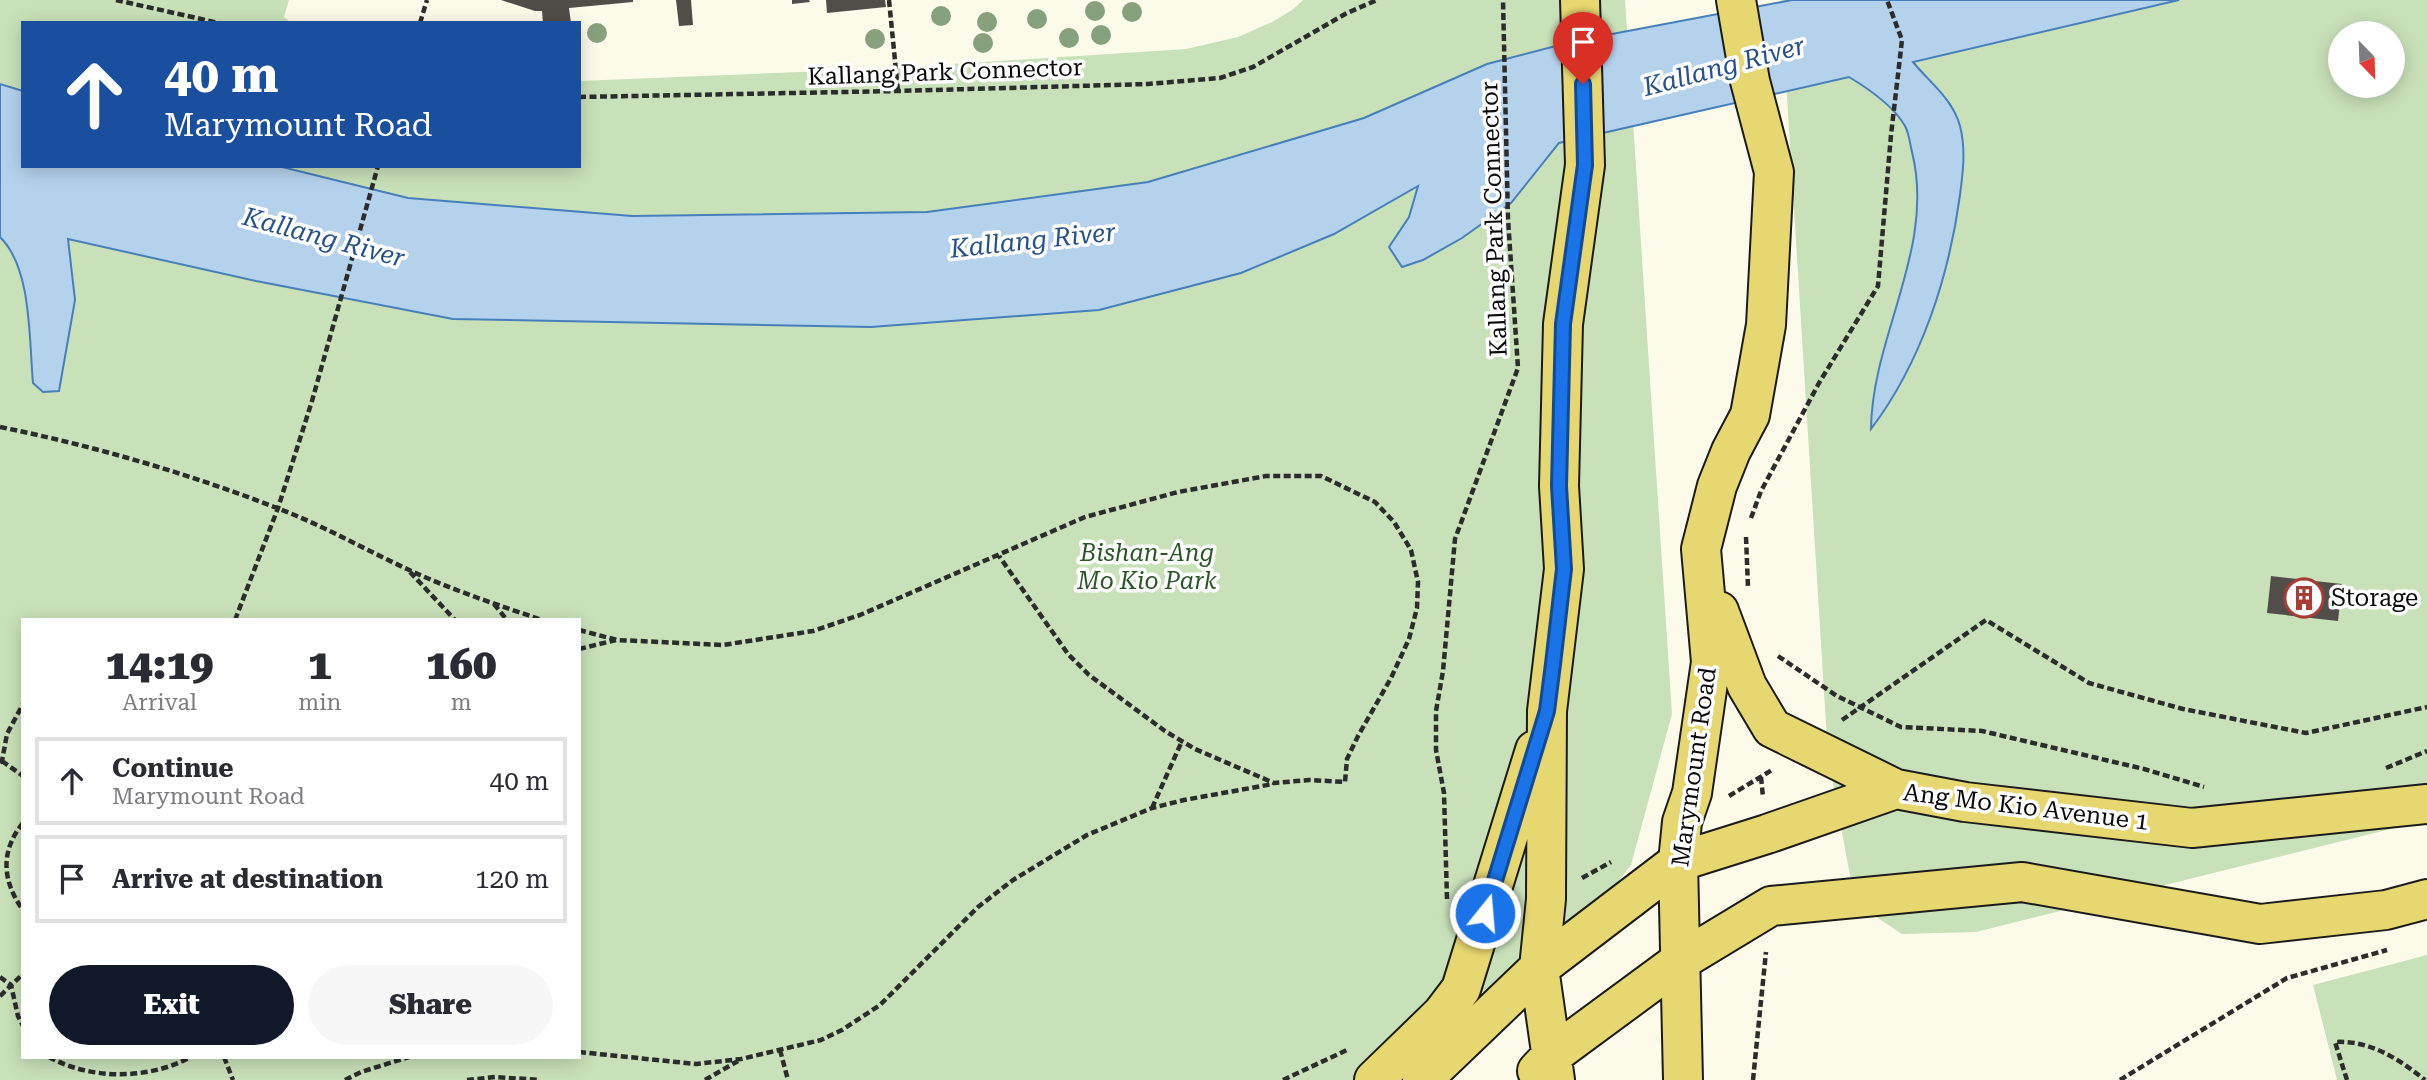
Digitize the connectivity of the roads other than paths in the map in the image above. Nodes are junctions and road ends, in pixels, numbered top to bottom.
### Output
1 (1580, 0) edge
2 (1736, 0) edge
3 (1702, 549) junction
4 (1547, 711) junction
5 (1896, 789) junction
6 (2427, 804) edge
7 (1678, 862) junction
8 (2427, 899) edge
9 (1680, 961) junction
10 (1539, 968) junction
11 (1544, 1072) edge
12 (1374, 1080) edge
13 (1422, 1080) edge
14 (1683, 1080) edge

1 - 4 main road
2 - 3 main road, Marymount Road
3 - 5 main road
3 - 7 main road, Marymount Road
4 - 10 main road
4 - 12 main road
5 - 6 main road, Ang Mo Kio Avenue 1
5 - 7 main road, Ang Mo Kio Avenue 1
7 - 9 main road, Marymount Road
7 - 10 main road, Ang Mo Kio Avenue 1
8 - 9 main road
9 - 11 main road
9 - 14 main road, Marymount Road
10 - 11 main road
10 - 13 main road, Ang Mo Kio Avenue 1

